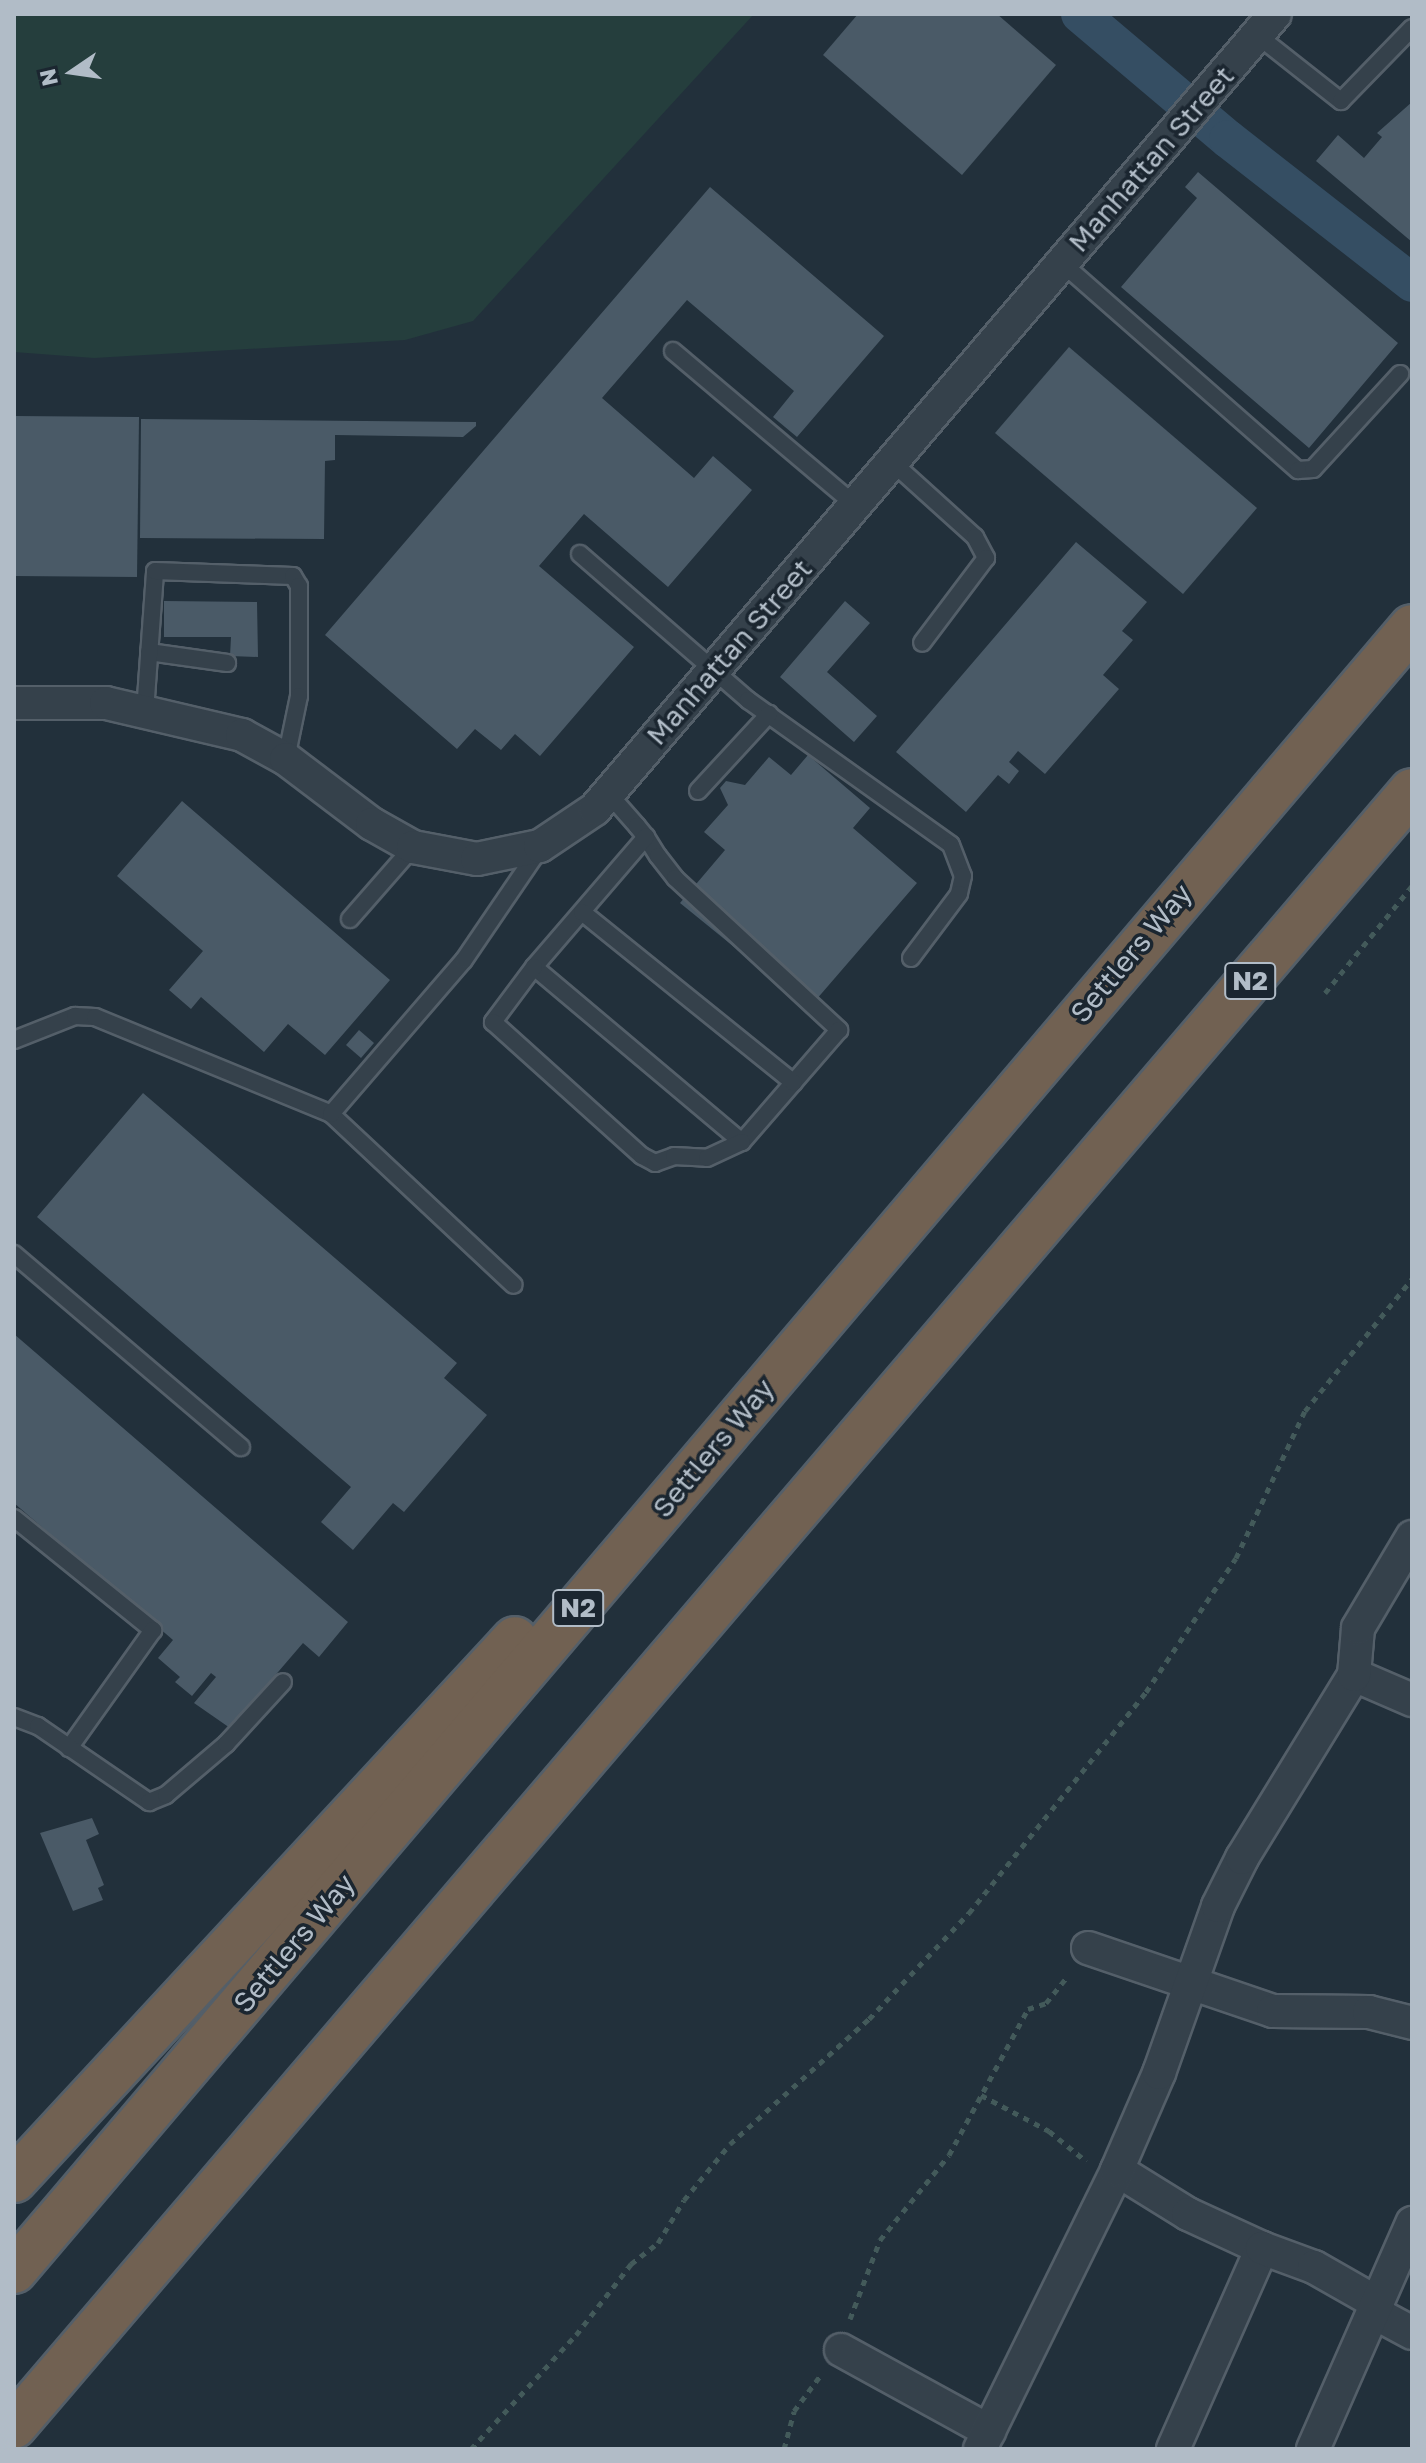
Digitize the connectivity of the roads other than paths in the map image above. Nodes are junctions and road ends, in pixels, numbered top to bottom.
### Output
1 (1266, 24) edge
2 (1412, 28) edge
3 (1062, 263) junction
4 (673, 351) dead end
5 (1400, 374) dead end
6 (892, 462) junction
7 (855, 505) junction
8 (580, 554) dead end
9 (1412, 627) edge
10 (922, 643) dead end
11 (149, 652) junction
12 (227, 663) dead end
13 (713, 671) junction
14 (14, 703) edge
15 (145, 712) junction
16 (769, 714) junction
17 (286, 759) junction
18 (698, 791) dead end
19 (1412, 791) edge
20 (608, 793) junction
21 (646, 837) junction
22 (540, 846) junction
23 (413, 847) junction
24 (582, 912) junction
25 (350, 919) dead end
26 (1139, 943) junction
27 (911, 958) dead end
28 (534, 967) junction
29 (14, 1040) edge
30 (794, 1083) junction
31 (331, 1114) junction
32 (742, 1142) junction
33 (14, 1254) edge
34 (514, 1285) dead end
35 (241, 1447) dead end
36 (14, 1518) edge
37 (1412, 1537) edge
38 (1354, 1675) junction
39 (283, 1682) dead end
40 (1412, 1700) edge
41 (14, 1717) edge
42 (69, 1748) junction
43 (1088, 1948) road end
44 (1190, 1987) junction
45 (1412, 2023) edge
46 (1114, 2177) junction
47 (14, 2180) edge
48 (1412, 2223) edge
49 (1262, 2248) junction
50 (14, 2271) edge
51 (1375, 2308) junction
52 (1412, 2333) edge
53 (841, 2350) road end
54 (14, 2426) edge
55 (984, 2440) edge
56 (1173, 2449) edge
57 (1313, 2449) edge

1 - 2 lane
1 - 3 street, Manhattan Street
3 - 5 lane
3 - 6 street, Manhattan Street
4 - 7 lane
6 - 7 street, Manhattan Street
6 - 10 lane
7 - 13 street, Manhattan Street
8 - 13 lane
9 - 26 highway, Settlers Way / N2
11 - 12 lane
11 - 15 lane
11 - 17 lane
13 - 16 lane
13 - 20 street, Manhattan Street
14 - 15 street, Manhattan Street
15 - 17 street, Manhattan Street
16 - 18 lane
16 - 27 lane
17 - 23 street, Manhattan Street
19 - 54 highway, N2
20 - 21 lane
20 - 22 street, Manhattan Street
21 - 24 lane
21 - 30 lane
22 - 23 street, Manhattan Street
22 - 31 lane
23 - 25 lane
24 - 28 lane
24 - 30 lane
26 - 47 highway
26 - 50 highway, Settlers Way / N2
28 - 32 lane
28 - 32 lane
29 - 31 lane
30 - 32 lane
31 - 34 lane
33 - 35 lane
36 - 42 lane
37 - 38 street
38 - 40 street
38 - 44 street
39 - 42 lane
41 - 42 lane
43 - 44 street
44 - 45 street
44 - 46 street
46 - 49 street
46 - 55 street
48 - 51 street
49 - 51 street
49 - 56 street
51 - 52 street
51 - 57 street
53 - 55 street

